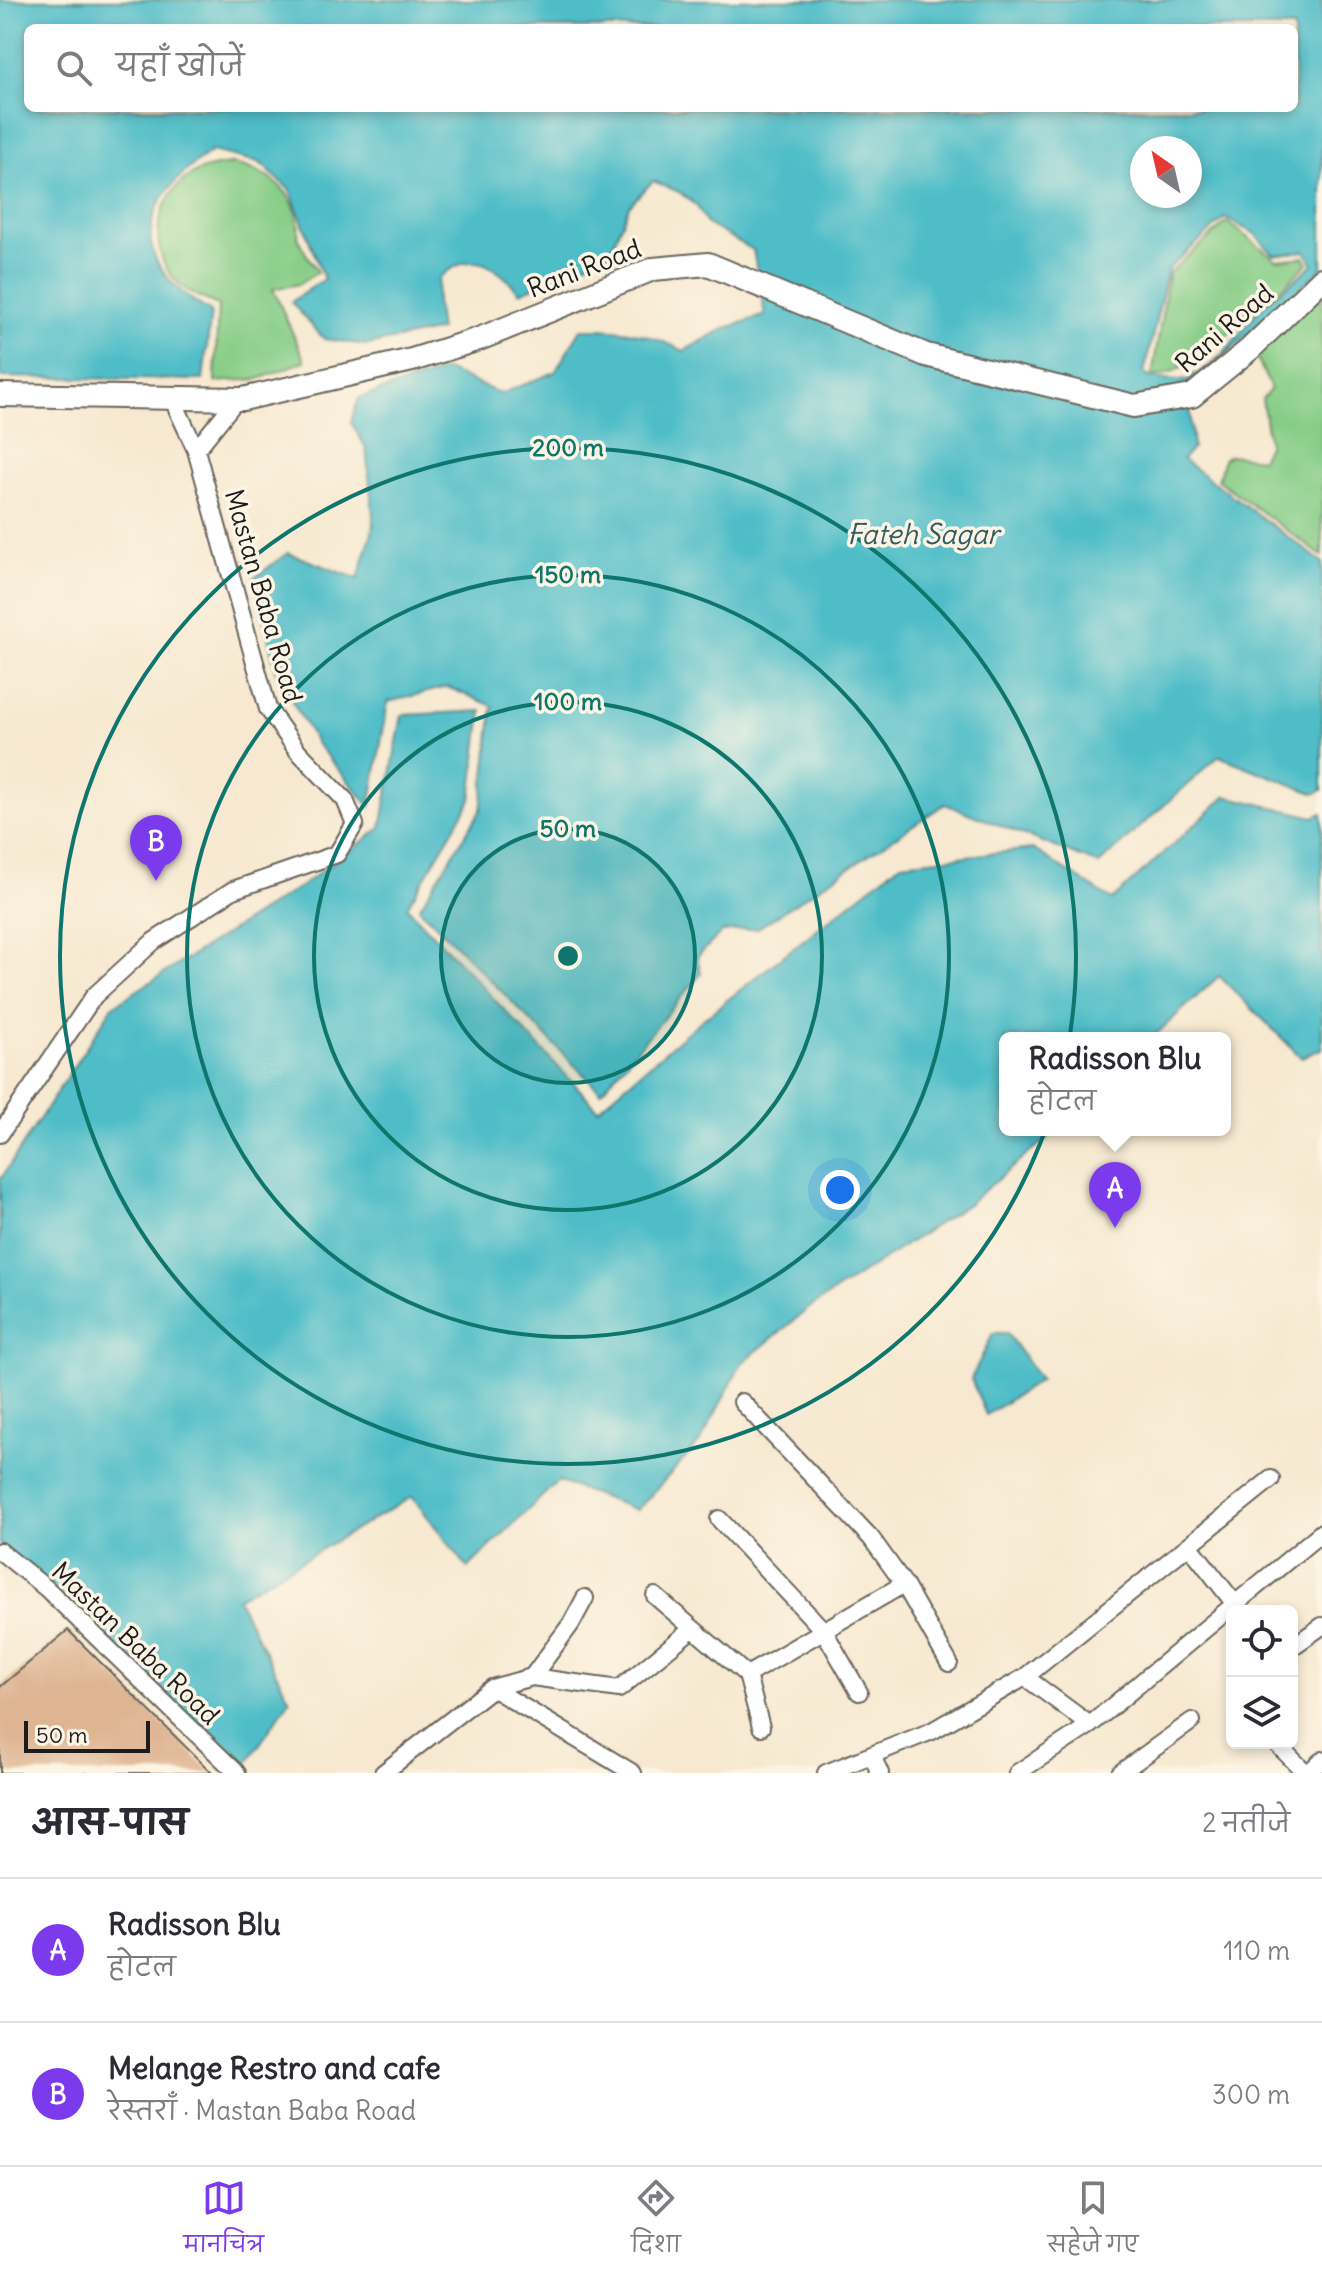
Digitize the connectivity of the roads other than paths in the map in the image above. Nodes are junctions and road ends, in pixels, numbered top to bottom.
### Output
1 (1316, 284) edge
2 (0, 395) edge
3 (237, 399) junction
4 (173, 400) junction
5 (196, 450) junction
6 (0, 1134) edge
7 (742, 1402) dead end
8 (1271, 1479) dead end
9 (719, 1519) dead end
10 (1322, 1532) edge
11 (1189, 1545) junction
12 (0, 1551) edge
13 (904, 1584) junction
14 (655, 1596) dead end
15 (585, 1598) dead end
16 (1235, 1604) junction
17 (692, 1629) junction
18 (1318, 1629) edge
19 (824, 1631) junction
20 (1298, 1643) edge
21 (949, 1663) dead end
22 (747, 1675) junction
23 (532, 1677) junction
24 (1025, 1677) junction
25 (492, 1688) junction
26 (859, 1692) dead end
27 (1192, 1721) dead end
28 (1090, 1725) junction
29 (761, 1727) dead end
30 (1282, 1749) edge
31 (872, 1756) junction
32 (1322, 1760) edge
33 (237, 1773) edge
34 (383, 1773) edge
35 (633, 1773) edge
36 (826, 1773) edge
37 (880, 1773) edge
38 (1017, 1773) edge
39 (1120, 1773) edge
40 (1307, 1773) edge

1 - 3 street, Rani Road
2 - 4 street, Rani Road
3 - 4 street, Rani Road
3 - 5 street
4 - 5 street, Mastan Baba Road
5 - 6 street, Mastan Baba Road
7 - 13 street
8 - 11 street
9 - 19 street
10 - 16 street
11 - 16 street
11 - 24 street
12 - 33 street, Mastan Baba Road
13 - 19 street
13 - 21 street
14 - 17 street
15 - 23 street
16 - 28 street
17 - 22 street
17 - 23 street
18 - 20 street
19 - 22 street
19 - 26 street
22 - 29 street
23 - 25 street
24 - 28 street
24 - 31 street
25 - 34 street
25 - 35 street
27 - 39 street
28 - 38 street
30 - 40 street
31 - 36 street
31 - 37 street
32 - 40 street

